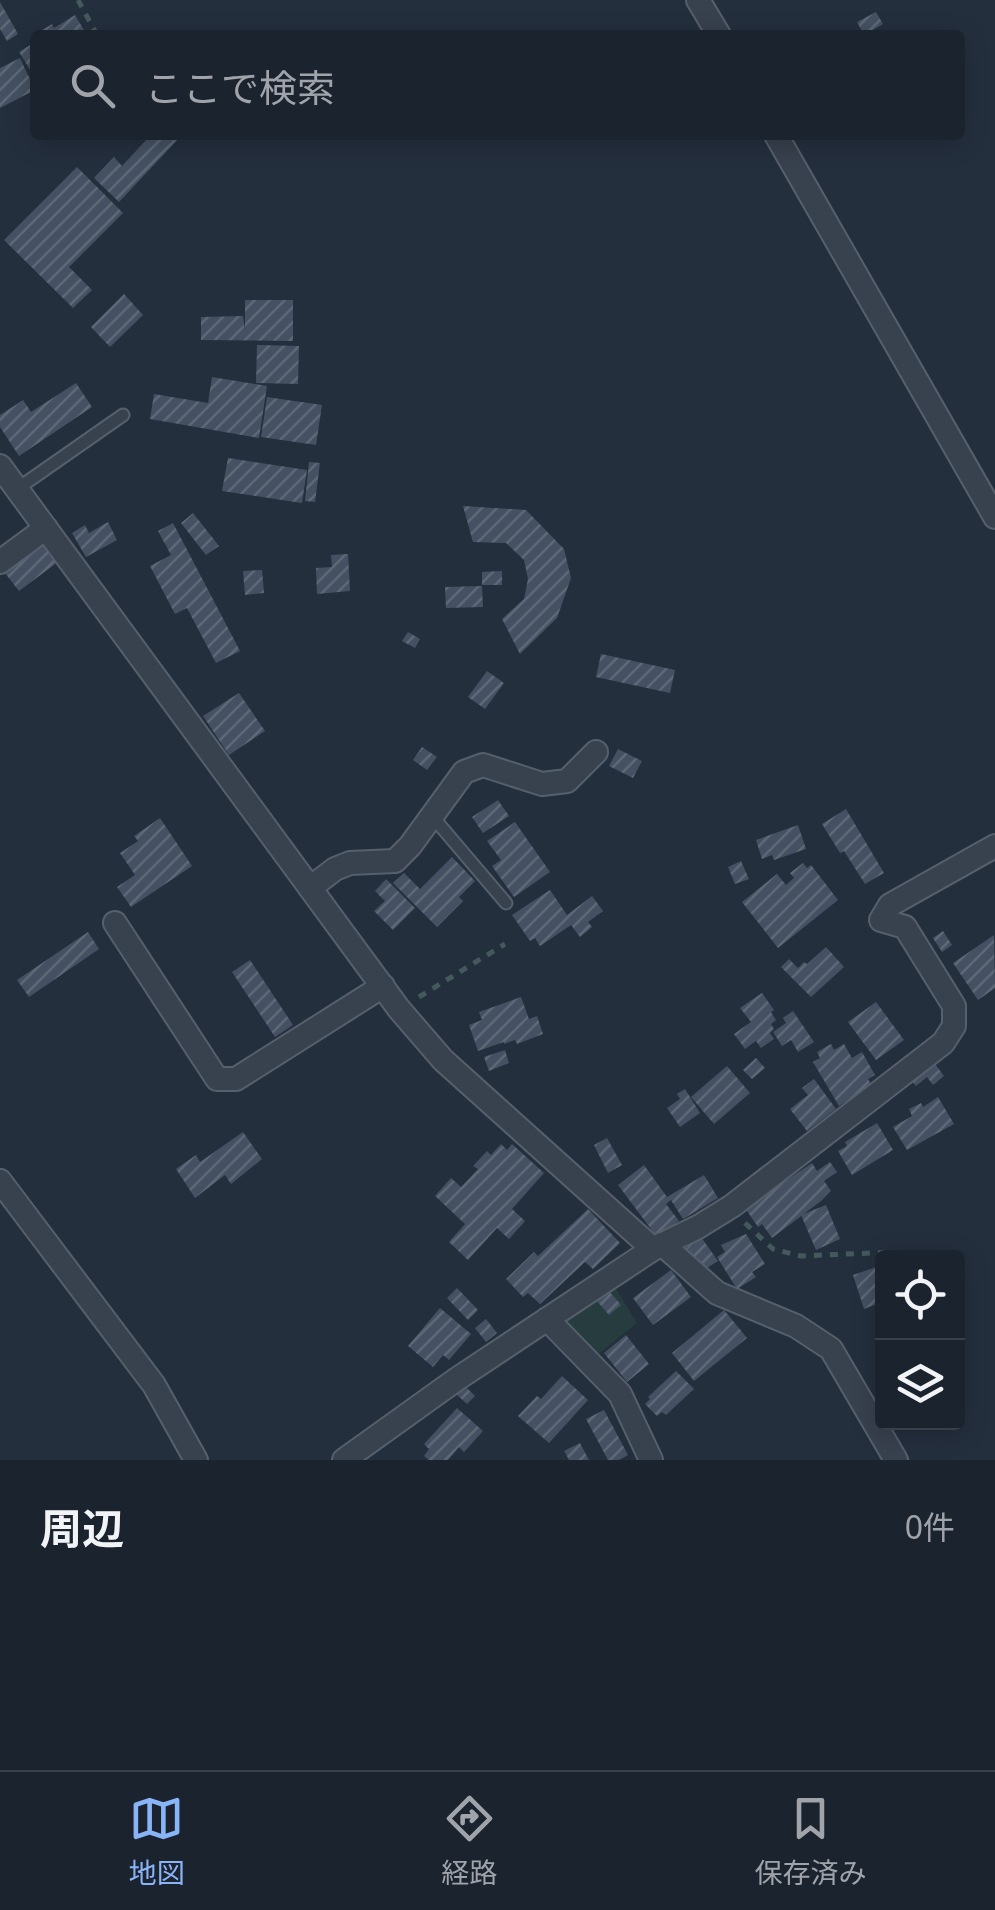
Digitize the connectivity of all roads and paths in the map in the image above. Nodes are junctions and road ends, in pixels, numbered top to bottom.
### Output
1 (78, 0) edge
2 (698, 0) edge
3 (94, 30) edge
4 (715, 30) edge
5 (779, 140) edge
6 (123, 415) dead end
7 (0, 466) edge
8 (16, 489) junction
9 (995, 517) edge
10 (46, 528) junction
11 (0, 562) edge
12 (596, 752) dead end
13 (432, 816) junction
14 (995, 846) edge
15 (310, 888) junction
16 (506, 903) dead end
17 (114, 923) dead end
18 (505, 944) dead end
19 (383, 986) junction
20 (399, 1008) junction
21 (0, 1180) edge
22 (728, 1208) junction
23 (658, 1247) junction
24 (875, 1253) edge
25 (547, 1319) junction
26 (196, 1460) edge
27 (344, 1460) edge
28 (651, 1460) edge
29 (896, 1460) edge

1 - 3 path
2 - 4 street
5 - 9 street
6 - 8 lane
7 - 8 street
8 - 10 street
10 - 11 street
10 - 15 street
12 - 13 street
13 - 15 street
13 - 16 lane
14 - 22 street
15 - 19 street
17 - 19 street
18 - 20 path
19 - 20 street
20 - 23 street
21 - 26 street
22 - 23 street
22 - 24 path
23 - 25 street
23 - 29 street
25 - 27 street
25 - 28 street

